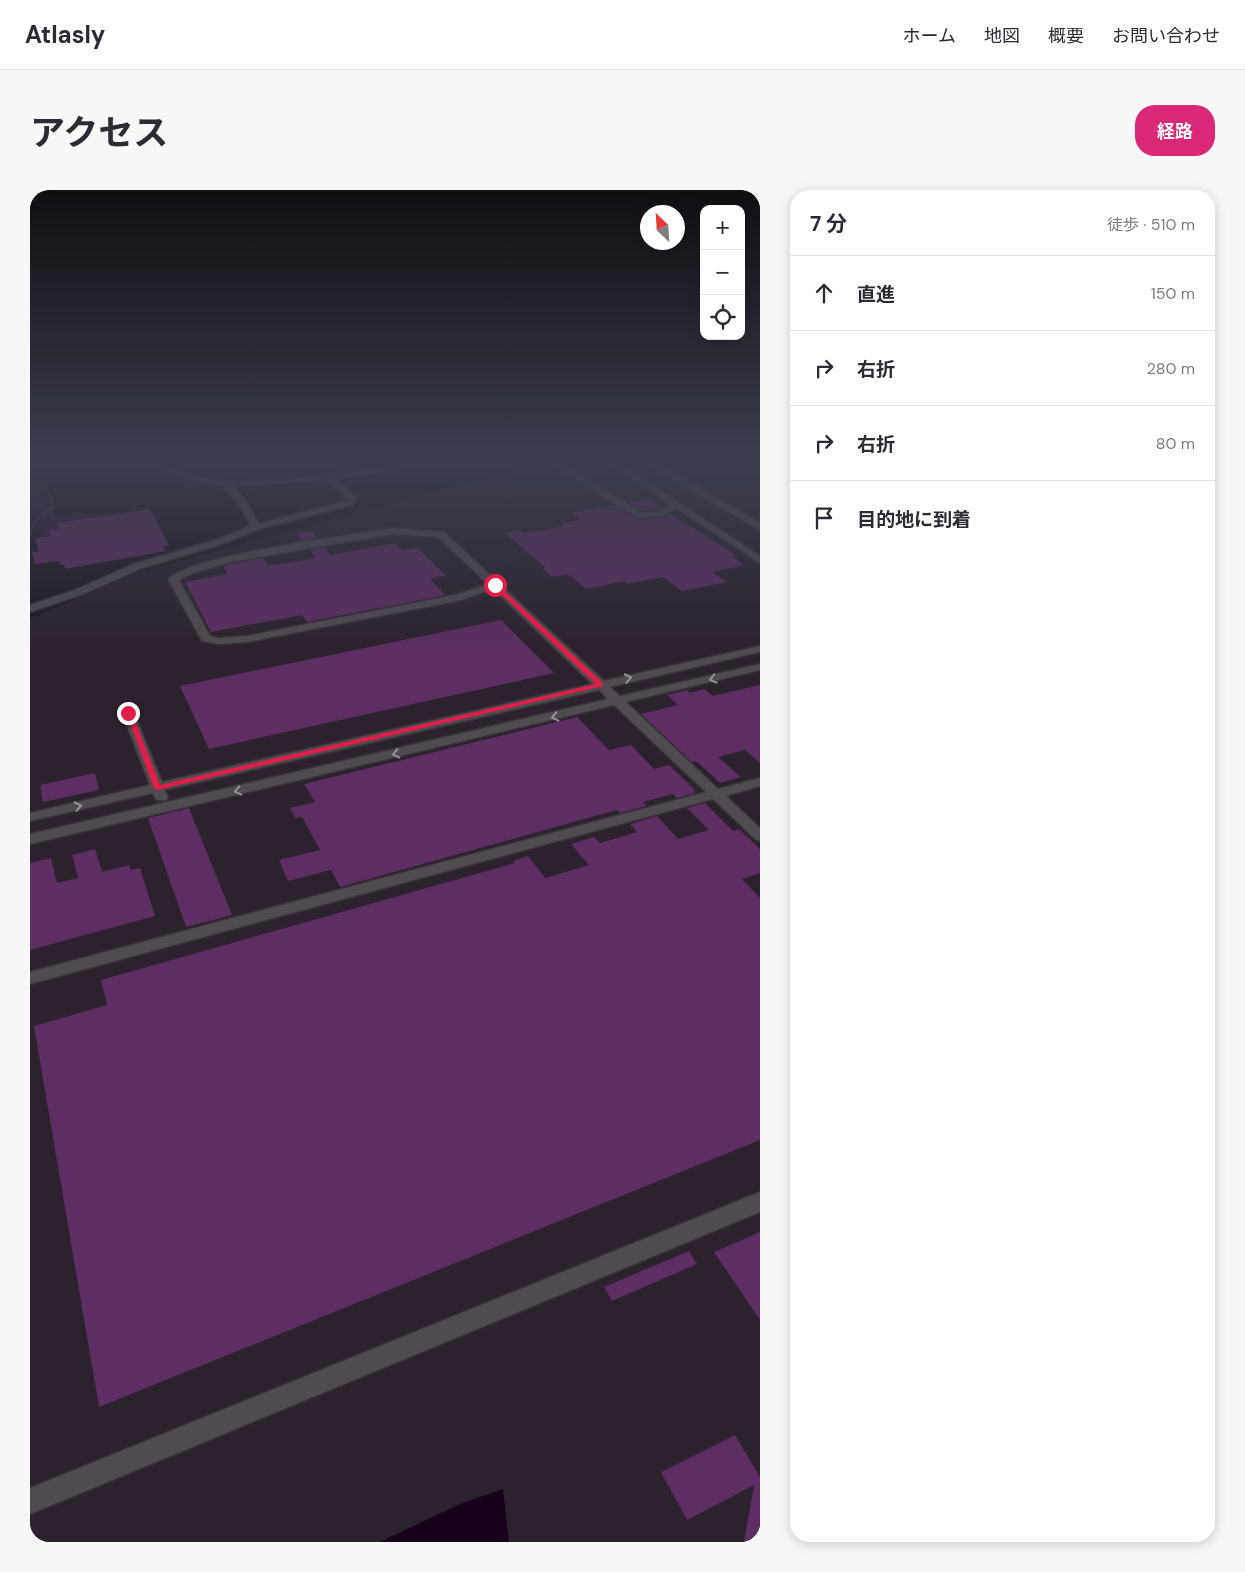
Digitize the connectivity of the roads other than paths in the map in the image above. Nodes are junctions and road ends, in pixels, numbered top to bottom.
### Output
1 (253, 522) edge
2 (278, 522) edge
3 (704, 522) edge
4 (256, 528) junction
5 (760, 560) edge
6 (495, 585) junction
7 (30, 610) edge
8 (760, 649) edge
9 (760, 667) edge
10 (600, 684) junction
11 (619, 702) junction
12 (128, 713) dead end
13 (760, 782) edge
14 (157, 788) junction
15 (716, 794) junction
16 (165, 808) junction
17 (30, 817) edge
18 (760, 836) edge
19 (30, 839) edge
20 (30, 978) edge
21 (760, 1202) edge
22 (30, 1501) edge

1 - 4 street
2 - 4 street
3 - 5 street
4 - 7 street
6 - 6 street
6 - 10 street
10 -> 8 street
9 -> 11 street
10 - 11 street
10 - 14 street
11 - 15 street
11 -> 16 street
12 - 14 street
13 - 15 street
14 - 16 street
17 -> 14 street
15 - 18 street
15 - 20 street
16 - 19 street
21 - 22 street

